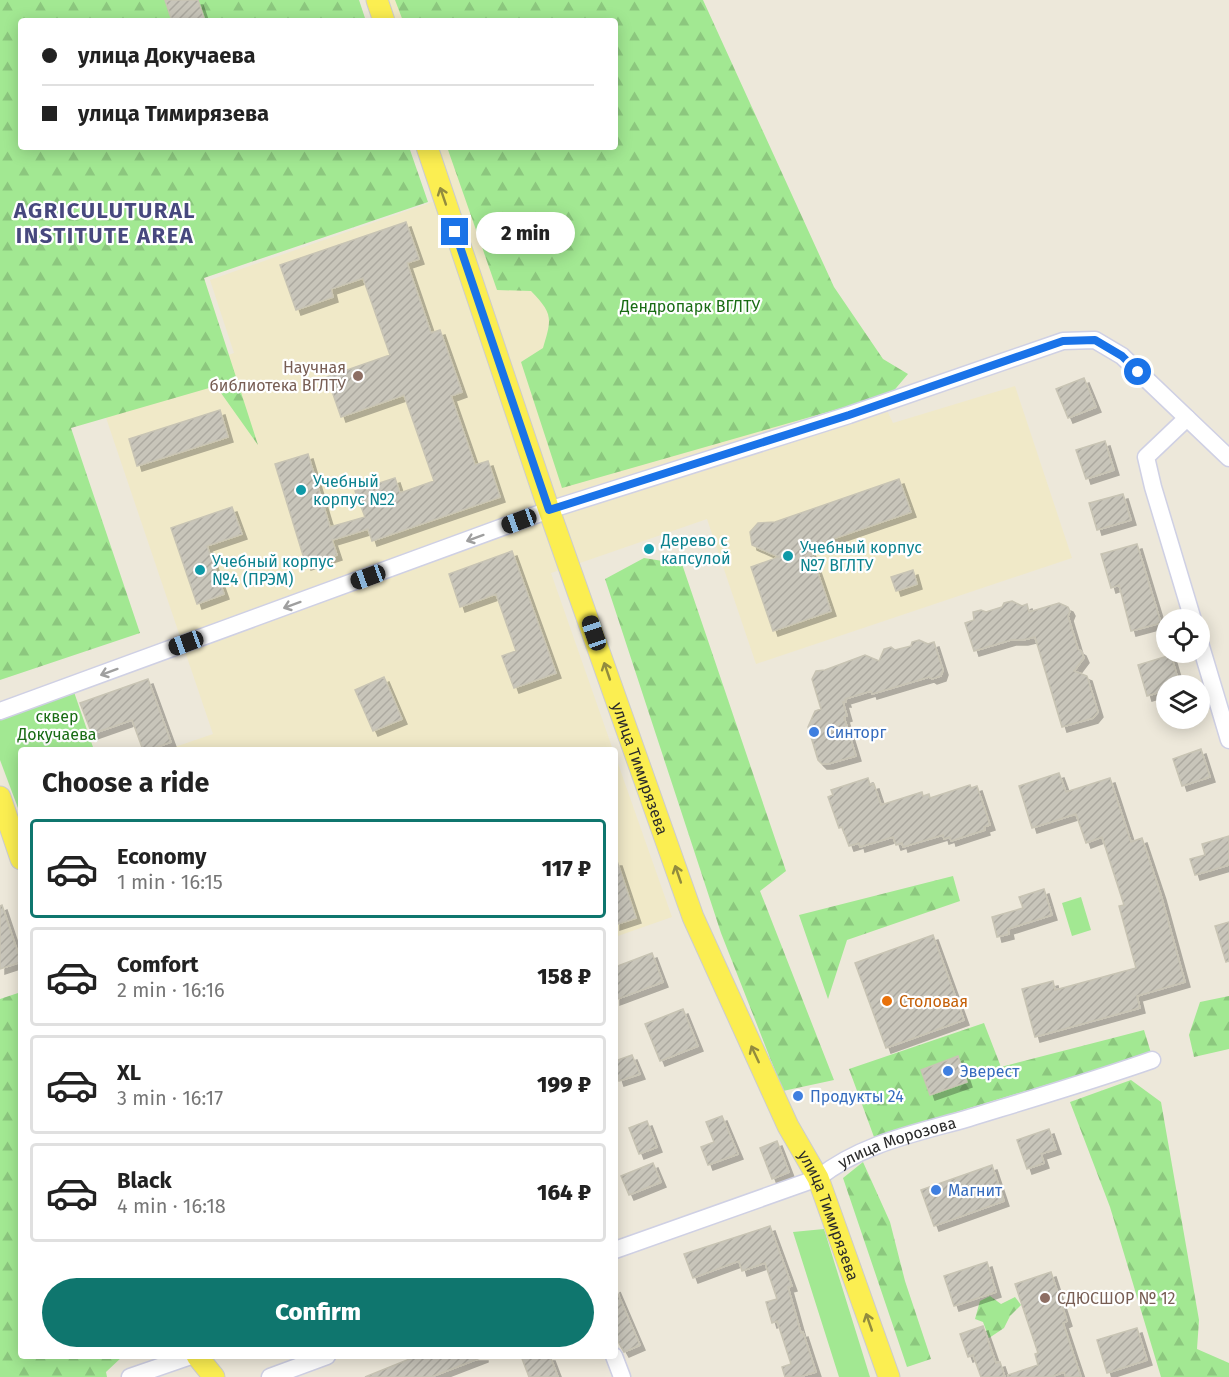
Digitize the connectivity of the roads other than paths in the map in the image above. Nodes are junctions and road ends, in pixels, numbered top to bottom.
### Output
1 (377, 0) edge
2 (383, 18) edge
3 (428, 150) edge
4 (1187, 418) junction
5 (1229, 458) edge
6 (549, 510) junction
7 (1190, 609) edge
8 (1206, 663) edge
9 (0, 711) edge
10 (1229, 740) edge
11 (0, 797) edge
12 (18, 850) edge
13 (1152, 1060) dead end
14 (818, 1178) junction
15 (618, 1249) edge
16 (182, 1359) edge
17 (199, 1359) edge
18 (319, 1359) edge
19 (615, 1359) edge
20 (130, 1377) edge
21 (214, 1377) edge
22 (270, 1377) edge
23 (622, 1377) edge
24 (889, 1377) edge

1 - 2 main road
6 -> 3 main road, улица Тимирязева
4 - 5 street
4 - 6 street
4 - 7 street
6 -> 9 street
14 -> 6 main road, улица Тимирязева
8 - 10 street
11 - 12 main road
13 - 14 street, улица Морозова
14 - 15 street, улица Морозова
24 -> 14 main road, улица Тимирязева
16 - 20 street
17 - 21 main road
18 - 22 street
19 - 23 street

